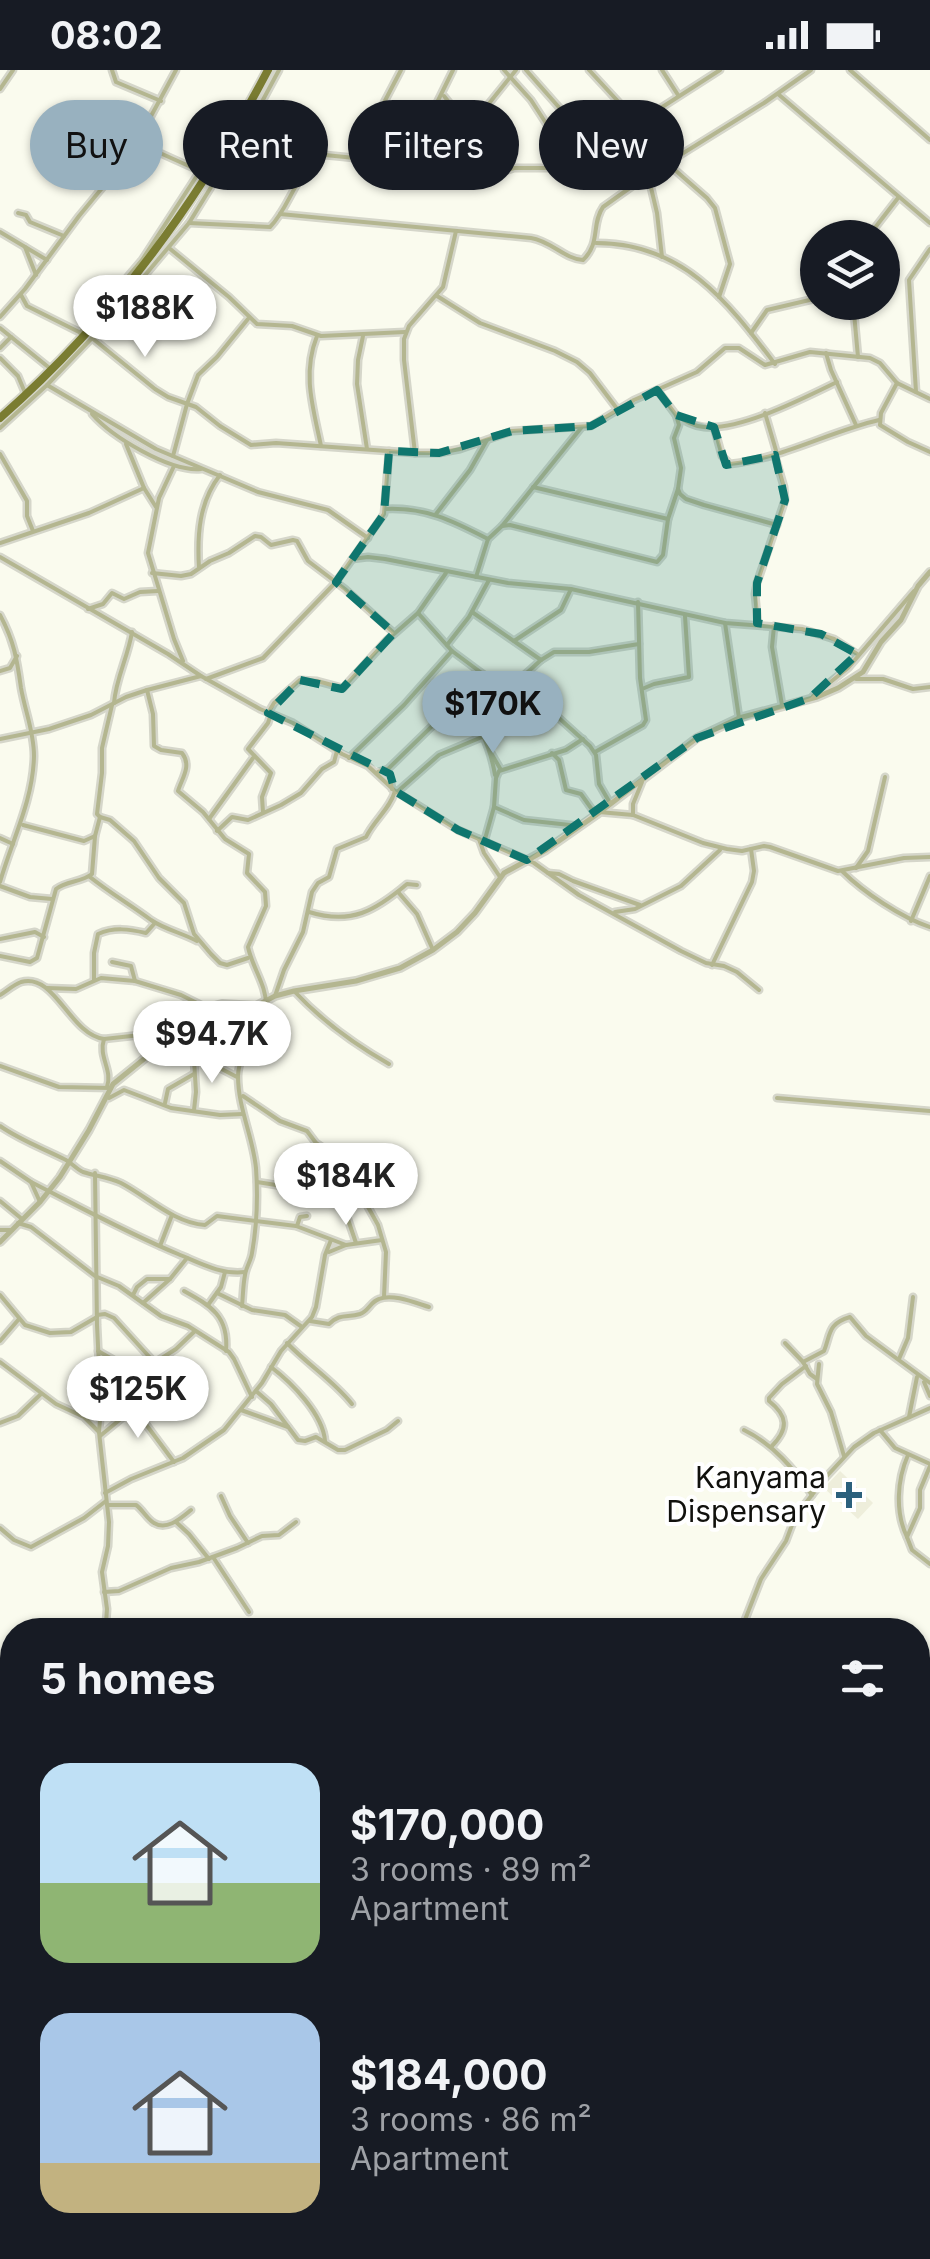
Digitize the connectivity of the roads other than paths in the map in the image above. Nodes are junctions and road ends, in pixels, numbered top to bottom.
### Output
1 (13, 70) edge
2 (112, 70) edge
3 (176, 70) edge
4 (268, 70) edge
5 (278, 70) edge
6 (401, 70) edge
7 (453, 70) edge
8 (504, 70) edge
9 (516, 70) edge
10 (526, 70) edge
11 (589, 70) edge
12 (662, 70) edge
13 (720, 70) edge
14 (811, 70) edge
15 (850, 70) edge
16 (509, 78) junction
17 (0, 88) edge
18 (443, 94) junction
19 (778, 94) junction
20 (678, 96) junction
21 (159, 100) edge
22 (161, 100) edge
23 (249, 100) edge
24 (385, 100) edge
25 (440, 100) edge
26 (448, 100) edge
27 (491, 100) edge
28 (552, 100) edge
29 (617, 100) edge
30 (672, 100) edge
31 (539, 112) edge
32 (930, 140) edge
33 (684, 152) edge
34 (348, 157) edge
35 (684, 177) edge
36 (101, 190) edge
37 (193, 190) edge
38 (628, 190) edge
39 (652, 190) edge
40 (900, 197) junction
41 (18, 212) dead end
42 (280, 214) junction
43 (881, 220) edge
44 (188, 223) junction
45 (930, 223) edge
46 (456, 230) junction
47 (0, 232) edge
48 (64, 236) junction
49 (595, 243) junction
50 (24, 246) junction
51 (169, 248) junction
52 (930, 249) edge
53 (662, 257) junction
54 (48, 260) junction
55 (36, 276) junction
56 (20, 295) junction
57 (437, 296) junction
58 (719, 297) junction
59 (800, 302) edge
60 (13, 303) junction
61 (24, 304) junction
62 (0, 317) edge
63 (249, 318) junction
64 (855, 320) edge
65 (0, 328) edge
66 (71, 329) junction
67 (405, 332) junction
68 (751, 332) junction
69 (364, 334) junction
70 (86, 335) junction
71 (317, 336) junction
72 (10, 337) junction
73 (0, 348) edge
74 (73, 349) junction
75 (826, 353) junction
76 (858, 356) junction
77 (0, 358) edge
78 (775, 364) junction
79 (52, 370) junction
80 (837, 382) junction
81 (897, 383) junction
82 (47, 386) junction
83 (657, 390) junction
84 (916, 392) junction
85 (26, 394) junction
86 (930, 399) edge
87 (188, 404) junction
88 (618, 410) junction
89 (90, 413) junction
90 (766, 413) junction
91 (676, 415) junction
92 (0, 418) edge
93 (879, 420) junction
94 (856, 425) junction
95 (0, 428) edge
96 (581, 428) junction
97 (714, 428) junction
98 (488, 438) junction
99 (124, 439) junction
100 (321, 446) junction
101 (366, 450) junction
102 (389, 451) junction
103 (930, 452) edge
104 (414, 453) junction
105 (0, 454) edge
106 (776, 455) junction
107 (173, 456) junction
108 (174, 466) junction
109 (205, 468) junction
110 (220, 475) junction
111 (532, 487) junction
112 (144, 488) junction
113 (678, 488) junction
114 (156, 507) junction
115 (385, 509) junction
116 (436, 514) junction
117 (668, 518) junction
118 (777, 525) junction
119 (502, 526) junction
120 (34, 531) junction
121 (368, 538) junction
122 (488, 539) junction
123 (0, 543) edge
124 (0, 557) edge
125 (352, 560) junction
126 (199, 568) junction
127 (152, 572) junction
128 (930, 572) edge
129 (446, 573) junction
130 (476, 578) junction
131 (489, 580) junction
132 (336, 582) junction
133 (917, 588) junction
134 (571, 589) junction
135 (158, 591) junction
136 (638, 602) junction
137 (88, 609) junction
138 (418, 612) junction
139 (472, 612) junction
140 (0, 614) edge
141 (685, 614) junction
142 (725, 623) junction
143 (758, 625) junction
144 (774, 625) junction
145 (132, 632) junction
146 (394, 633) junction
147 (514, 641) junction
148 (640, 644) junction
149 (447, 645) junction
150 (177, 648) junction
151 (452, 651) junction
152 (168, 654) junction
153 (857, 654) junction
154 (17, 656) junction
155 (541, 660) junction
156 (188, 667) junction
157 (0, 672) edge
158 (487, 677) junction
159 (203, 678) junction
160 (853, 678) junction
161 (188, 679) junction
162 (930, 687) edge
163 (509, 688) junction
164 (642, 689) junction
165 (147, 690) junction
166 (810, 698) junction
167 (113, 704) junction
168 (458, 705) junction
169 (782, 705) junction
170 (260, 708) junction
171 (270, 713) junction
172 (739, 718) junction
173 (268, 723) junction
174 (32, 733) junction
175 (482, 736) junction
176 (0, 739) edge
177 (583, 740) junction
178 (488, 749) junction
179 (338, 751) junction
180 (594, 752) junction
181 (552, 753) junction
182 (254, 758) junction
183 (349, 758) junction
184 (388, 769) junction
185 (501, 770) junction
186 (374, 771) junction
187 (885, 777) dead end
188 (496, 778) junction
189 (644, 779) junction
190 (396, 793) junction
191 (610, 804) junction
192 (494, 807) junction
193 (263, 812) junction
194 (597, 813) junction
195 (633, 815) junction
196 (100, 817) junction
197 (208, 819) junction
198 (21, 825) junction
199 (579, 826) junction
200 (217, 831) junction
201 (95, 836) junction
202 (0, 838) edge
203 (482, 840) junction
204 (13, 844) junction
205 (722, 848) junction
206 (751, 848) junction
207 (930, 857) edge
208 (527, 860) junction
209 (855, 869) junction
210 (842, 872) junction
211 (548, 873) junction
212 (90, 876) junction
213 (930, 876) edge
214 (500, 877) junction
215 (850, 879) junction
216 (0, 884) edge
217 (417, 885) dead end
218 (398, 892) junction
219 (52, 899) junction
220 (640, 906) junction
221 (309, 912) junction
222 (610, 912) junction
223 (911, 921) junction
224 (156, 922) junction
225 (930, 927) edge
226 (44, 937) junction
227 (0, 938) edge
228 (200, 942) junction
229 (433, 950) junction
230 (0, 956) edge
231 (250, 957) junction
232 (112, 962) dead end
233 (712, 964) junction
234 (94, 980) junction
235 (135, 981) junction
236 (47, 988) junction
237 (759, 990) dead end
238 (294, 991) junction
239 (0, 995) edge
240 (275, 996) junction
241 (266, 1002) junction
242 (207, 1008) junction
243 (176, 1034) junction
244 (104, 1039) junction
245 (246, 1047) junction
246 (194, 1059) junction
247 (210, 1064) junction
248 (390, 1064) dead end
249 (0, 1066) edge
250 (194, 1074) junction
251 (238, 1078) junction
252 (109, 1087) junction
253 (240, 1094) junction
254 (776, 1098) dead end
255 (104, 1100) junction
256 (254, 1102) junction
257 (165, 1106) junction
258 (194, 1110) junction
259 (930, 1111) edge
260 (244, 1115) junction
261 (0, 1126) edge
262 (0, 1161) edge
263 (70, 1162) junction
264 (95, 1173) junction
265 (30, 1182) junction
266 (256, 1182) junction
267 (360, 1184) junction
268 (292, 1190) dead end
269 (309, 1190) dead end
270 (49, 1191) junction
271 (344, 1199) junction
272 (0, 1201) edge
273 (40, 1202) junction
274 (172, 1215) junction
275 (95, 1216) junction
276 (307, 1216) dead end
277 (256, 1220) junction
278 (23, 1221) junction
279 (297, 1226) junction
280 (0, 1230) edge
281 (12, 1230) junction
282 (331, 1240) junction
283 (382, 1240) junction
284 (0, 1242) edge
285 (356, 1243) junction
286 (346, 1245) junction
287 (160, 1246) junction
288 (325, 1255) junction
289 (188, 1258) junction
290 (226, 1272) junction
291 (245, 1272) junction
292 (97, 1278) junction
293 (170, 1279) junction
294 (137, 1287) junction
295 (125, 1290) junction
296 (184, 1291) dead end
297 (217, 1293) junction
298 (133, 1295) junction
299 (384, 1297) junction
300 (913, 1297) dead end
301 (2, 1299) edge
302 (143, 1303) junction
303 (208, 1305) junction
304 (242, 1306) junction
305 (429, 1307) dead end
306 (97, 1316) junction
307 (19, 1319) junction
308 (90, 1320) junction
309 (310, 1320) junction
310 (97, 1325) junction
311 (299, 1328) junction
312 (196, 1331) junction
313 (227, 1339) junction
314 (0, 1341) edge
315 (785, 1343) dead end
316 (216, 1344) junction
317 (287, 1344) junction
318 (98, 1350) junction
319 (226, 1351) junction
320 (899, 1359) junction
321 (0, 1362) edge
322 (154, 1362) junction
323 (804, 1364) junction
324 (820, 1364) dead end
325 (271, 1367) junction
326 (135, 1375) junction
327 (920, 1377) junction
328 (816, 1379) junction
329 (930, 1383) edge
330 (42, 1394) junction
331 (254, 1394) junction
332 (930, 1396) edge
333 (352, 1404) dead end
334 (930, 1408) edge
335 (242, 1410) junction
336 (136, 1411) junction
337 (909, 1417) junction
338 (398, 1421) dead end
339 (0, 1424) edge
340 (289, 1427) junction
341 (744, 1430) dead end
342 (880, 1430) junction
343 (100, 1434) junction
344 (325, 1441) junction
345 (771, 1447) junction
346 (908, 1455) junction
347 (844, 1456) junction
348 (174, 1462) junction
349 (930, 1465) edge
350 (105, 1493) junction
351 (812, 1495) junction
352 (221, 1496) dead end
353 (107, 1503) junction
354 (191, 1510) dead end
355 (176, 1522) junction
356 (296, 1522) dead end
357 (0, 1528) edge
358 (907, 1537) junction
359 (248, 1543) junction
360 (211, 1558) junction
361 (930, 1564) edge
362 (104, 1592) junction
363 (249, 1612) dead end
364 (106, 1618) edge
365 (746, 1618) edge

1 - 17 street
2 - 21 street
3 - 22 street
4 - 23 main road
5 - 44 street
6 - 24 street
7 - 18 street
8 - 16 street
9 - 16 street
10 - 28 street
11 - 29 street
12 - 20 street
13 - 20 street
14 - 19 street
15 - 32 street
16 - 27 street
16 - 31 street
18 - 25 street
18 - 26 street
19 - 33 street
19 - 40 street
20 - 30 street
34 - 42 street
35 - 58 street
36 - 48 street
37 - 70 main road
38 - 49 street
39 - 53 street
40 - 43 street
40 - 45 street
41 - 48 street
42 - 44 street
42 - 46 street
44 - 51 street
46 - 49 street
46 - 57 street
47 - 50 street
48 - 54 street
49 - 53 street
50 - 54 street
50 - 55 street
51 - 63 street
51 - 70 street
52 - 84 street
53 - 58 street
54 - 55 street
55 - 56 street
56 - 60 street
56 - 61 street
57 - 67 street
57 - 88 street
58 - 68 street
59 - 68 street
60 - 61 street
60 - 62 street
61 - 66 street
63 - 71 street
63 - 87 street
64 - 76 street
65 - 72 street
66 - 70 street
66 - 74 street
67 - 69 street
67 - 104 street
68 - 78 street
69 - 71 street
69 - 101 street
70 - 74 main road
70 - 82 street
70 - 87 street
71 - 100 street
72 - 73 street
72 - 79 street
74 - 79 main road
75 - 76 street
75 - 78 street
75 - 80 street
76 - 81 street
77 - 85 street
78 - 83 street
79 - 85 main road
80 - 90 street
80 - 94 street
81 - 84 street
81 - 93 street
82 - 89 street
82 - 95 street
83 - 88 street
83 - 91 street
84 - 86 street
85 - 92 main road
87 - 100 street
87 - 107 street
88 - 96 street
89 - 99 street
89 - 107 street
90 - 97 street
90 - 106 street
91 - 97 street
91 - 113 street
93 - 94 street
93 - 103 street
94 - 106 street
96 - 98 street
96 - 111 street
97 - 106 street
98 - 104 street
98 - 116 street
99 - 108 street
99 - 112 street
100 - 101 street
101 - 102 street
102 - 104 street
102 - 115 street
105 - 120 street
106 - 118 street
107 - 109 street
108 - 109 street
108 - 114 street
109 - 110 street
110 - 121 street
110 - 126 street
111 - 117 street
111 - 119 street
112 - 114 street
112 - 120 street
113 - 117 street
113 - 118 street
114 - 127 street
115 - 116 street
115 - 121 street
116 - 122 street
117 - 119 street
118 - 143 street
119 - 122 street
120 - 123 street
121 - 125 street
122 - 130 street
124 - 137 street
125 - 129 street
125 - 132 street
126 - 127 street
126 - 132 street
127 - 135 street
128 - 133 street
129 - 130 street
129 - 138 street
130 - 131 street
131 - 134 street
131 - 139 street
132 - 146 street
132 - 159 street
133 - 153 street
133 - 160 street
134 - 136 street
134 - 147 street
135 - 137 street
135 - 150 street
136 - 141 street
136 - 148 street
137 - 145 street
138 - 146 street
138 - 149 street
139 - 147 street
139 - 149 street
140 - 154 street
141 - 142 street
141 - 164 street
142 - 143 street
142 - 172 street
143 - 144 street
144 - 153 street
144 - 169 street
145 - 152 street
145 - 167 street
146 - 171 street
147 - 155 street
148 - 155 street
148 - 164 street
149 - 151 street
150 - 152 street
150 - 156 street
151 - 158 street
151 - 183 street
152 - 156 street
153 - 166 street
154 - 157 street
154 - 174 street
155 - 163 street
156 - 159 street
156 - 161 street
158 - 163 street
158 - 168 street
159 - 161 street
159 - 170 street
160 - 162 street
160 - 166 street
161 - 165 street
163 - 177 street
164 - 180 street
165 - 167 street
165 - 197 street
166 - 169 street
167 - 174 street
167 - 196 street
168 - 175 street
168 - 184 street
169 - 172 street
170 - 171 street
170 - 173 street
171 - 173 street
171 - 179 street
172 - 189 street
173 - 182 street
174 - 176 street
174 - 198 street
175 - 178 street
175 - 190 street
177 - 180 street
177 - 181 street
178 - 185 street
178 - 188 street
179 - 183 street
179 - 193 street
180 - 191 street
181 - 185 street
181 - 194 street
182 - 193 street
182 - 197 street
183 - 186 street
184 - 186 street
184 - 190 street
185 - 188 street
186 - 190 street
187 - 209 street
188 - 192 street
189 - 191 street
189 - 195 street
190 - 203 street
190 - 221 street
191 - 194 street
192 - 199 street
192 - 203 street
193 - 200 street
194 - 195 street
194 - 199 street
195 - 205 street
196 - 201 street
196 - 228 street
197 - 200 street
198 - 201 street
198 - 204 street
199 - 208 street
200 - 231 street
201 - 212 street
202 - 204 street
203 - 208 street
203 - 214 street
204 - 216 street
205 - 206 street
205 - 220 street
206 - 210 street
206 - 233 street
207 - 209 street
208 - 211 street
208 - 214 street
209 - 210 street
209 - 215 street
210 - 215 street
211 - 220 street
211 - 222 street
212 - 219 street
212 - 224 street
213 - 223 street
214 - 229 street
215 - 223 street
216 - 219 street
217 - 218 street
218 - 221 street
218 - 229 street
219 - 226 street
220 - 222 street
221 - 240 street
222 - 233 street
223 - 225 street
224 - 228 street
224 - 234 street
226 - 227 street
226 - 230 street
228 - 231 street
229 - 238 street
231 - 241 street
232 - 235 street
233 - 237 street
234 - 235 street
234 - 236 street
235 - 242 street
236 - 239 street
236 - 244 street
238 - 240 street
238 - 248 street
240 - 241 street
241 - 242 street
241 - 245 street
242 - 243 street
243 - 244 street
243 - 246 street
243 - 252 street
244 - 252 street
245 - 247 street
245 - 251 street
246 - 247 street
246 - 250 street
247 - 251 street
249 - 252 street
250 - 257 street
250 - 258 street
251 - 253 street
252 - 255 street
253 - 256 street
253 - 260 street
254 - 259 street
255 - 257 street
255 - 263 street
256 - 260 street
256 - 267 street
257 - 258 street
258 - 260 street
260 - 266 street
261 - 263 street
262 - 265 street
263 - 264 street
263 - 270 street
264 - 274 street
264 - 275 street
265 - 270 street
265 - 273 street
266 - 268 street
266 - 277 street
267 - 271 street
267 - 283 street
269 - 271 street
270 - 273 street
270 - 275 street
271 - 285 street
272 - 278 street
273 - 278 street
274 - 277 street
274 - 287 street
275 - 287 street
275 - 292 street
276 - 279 street
277 - 279 street
277 - 291 street
278 - 281 street
278 - 292 street
279 - 282 street
280 - 281 street
281 - 284 street
282 - 286 street
282 - 288 street
283 - 285 street
283 - 299 street
285 - 286 street
286 - 288 street
287 - 289 street
288 - 309 street
289 - 290 street
289 - 293 street
290 - 291 street
290 - 297 street
291 - 304 street
292 - 295 street
292 - 306 street
293 - 294 street
293 - 302 street
294 - 295 street
294 - 298 street
295 - 298 street
296 - 303 street
297 - 303 street
297 - 304 street
298 - 302 street
299 - 305 street
299 - 309 street
300 - 320 street
301 - 307 street
302 - 312 street
303 - 313 street
304 - 311 street
306 - 308 street
306 - 310 street
306 - 322 street
307 - 308 street
307 - 314 street
308 - 310 street
309 - 311 street
310 - 318 street
311 - 317 street
312 - 316 street
312 - 322 street
313 - 316 street
313 - 319 street
315 - 323 street
316 - 319 street
317 - 325 street
317 - 333 street
318 - 326 street
318 - 343 street
319 - 331 street
320 - 323 street
320 - 327 street
321 - 330 street
322 - 326 street
323 - 328 street
323 - 345 street
324 - 328 street
325 - 331 street
325 - 344 street
326 - 336 street
327 - 329 street
327 - 332 street
327 - 337 street
328 - 347 street
330 - 339 street
330 - 343 street
331 - 335 street
331 - 340 street
334 - 337 street
335 - 340 street
335 - 348 street
336 - 343 street
336 - 348 street
337 - 342 street
338 - 344 street
340 - 344 street
341 - 345 street
342 - 346 street
342 - 347 street
343 - 350 street
345 - 351 street
346 - 349 street
346 - 358 street
347 - 351 street
348 - 350 street
349 - 358 street
350 - 353 street
351 - 365 street
352 - 359 street
353 - 355 street
353 - 357 street
353 - 362 street
354 - 355 street
355 - 360 street
356 - 359 street
358 - 361 street
359 - 360 street
360 - 362 street
360 - 363 street
362 - 364 street

